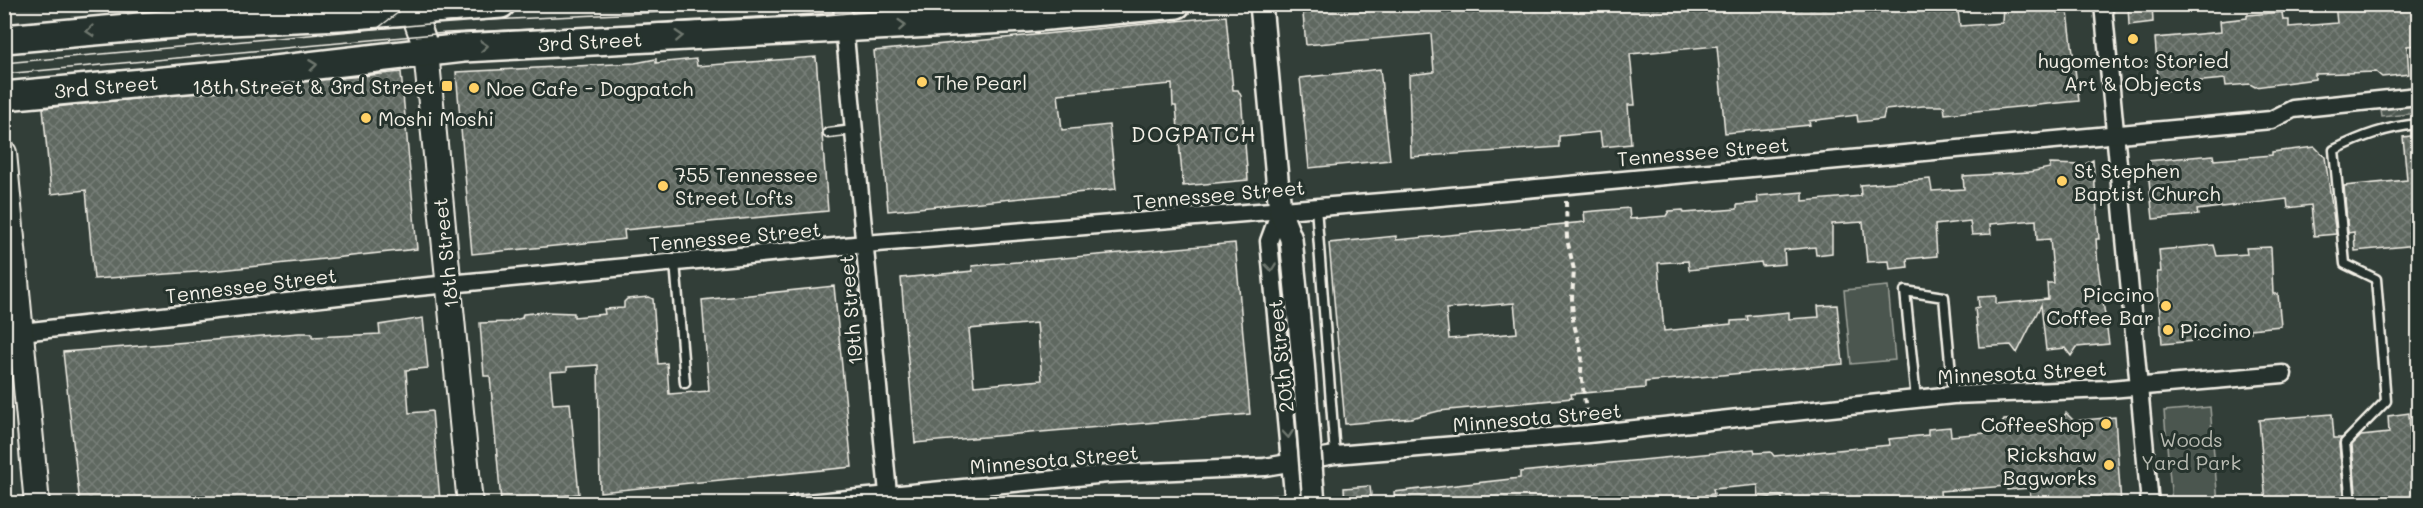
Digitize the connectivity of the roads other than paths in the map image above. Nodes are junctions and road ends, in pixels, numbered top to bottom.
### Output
1 (501, 4) edge
2 (1177, 4) edge
3 (1261, 4) edge
4 (2103, 4) edge
5 (414, 7) edge
6 (843, 17) edge
7 (4, 39) edge
8 (426, 52) junction
9 (4, 96) edge
10 (2418, 96) edge
11 (2418, 124) edge
12 (854, 130) junction
13 (828, 133) dead end
14 (2115, 134) junction
15 (4, 153) edge
16 (1316, 207) junction
17 (1280, 211) junction
18 (865, 244) junction
19 (675, 262) junction
20 (448, 284) junction
21 (22, 332) junction
22 (2283, 374) dead end
23 (685, 383) dead end
24 (2139, 386) junction
25 (1953, 395) junction
26 (1916, 399) junction
27 (1335, 455) junction
28 (1291, 463) junction
29 (889, 499) edge
30 (37, 504) edge
31 (470, 504) edge
32 (796, 504) edge
33 (1294, 504) edge
34 (1314, 504) edge
35 (2150, 504) edge
36 (2351, 504) edge

1 - 5 main road
6 -> 2 main road, 3rd Street
3 - 17 street, 20th Street
4 - 14 street
5 -> 7 main road
5 - 8 main road, 18th Street
8 -> 6 main road, 3rd Street
6 - 12 street, 19th Street
9 -> 8 main road, 3rd Street
8 - 20 main road, 18th Street
10 - 14 street, Tennessee Street
11 - 36 lane
12 - 13 lane
12 - 18 street, 19th Street
14 - 16 street, Tennessee Street
14 - 24 street
15 - 21 main road
16 - 17 street, Tennessee Street
16 - 27 lane
17 - 18 street, Tennessee Street
17 -> 28 street, 20th Street
17 - 34 street, 20th Street, bridge
18 - 19 street, Tennessee Street
18 - 29 street, 19th Street
19 - 20 street, Tennessee Street
19 - 23 lane
20 - 21 street, Tennessee Street
20 - 31 main road, 18th Street
21 - 30 main road
22 - 24 street, Minnesota Street
24 - 25 street, Minnesota Street
24 - 35 street
25 - 26 street, Minnesota Street
25 - 26 lane
26 - 27 street, Minnesota Street
27 - 28 street, Minnesota Street
28 - 29 street, Minnesota Street
28 - 33 street, 20th Street
29 - 32 street, Minnesota Street

